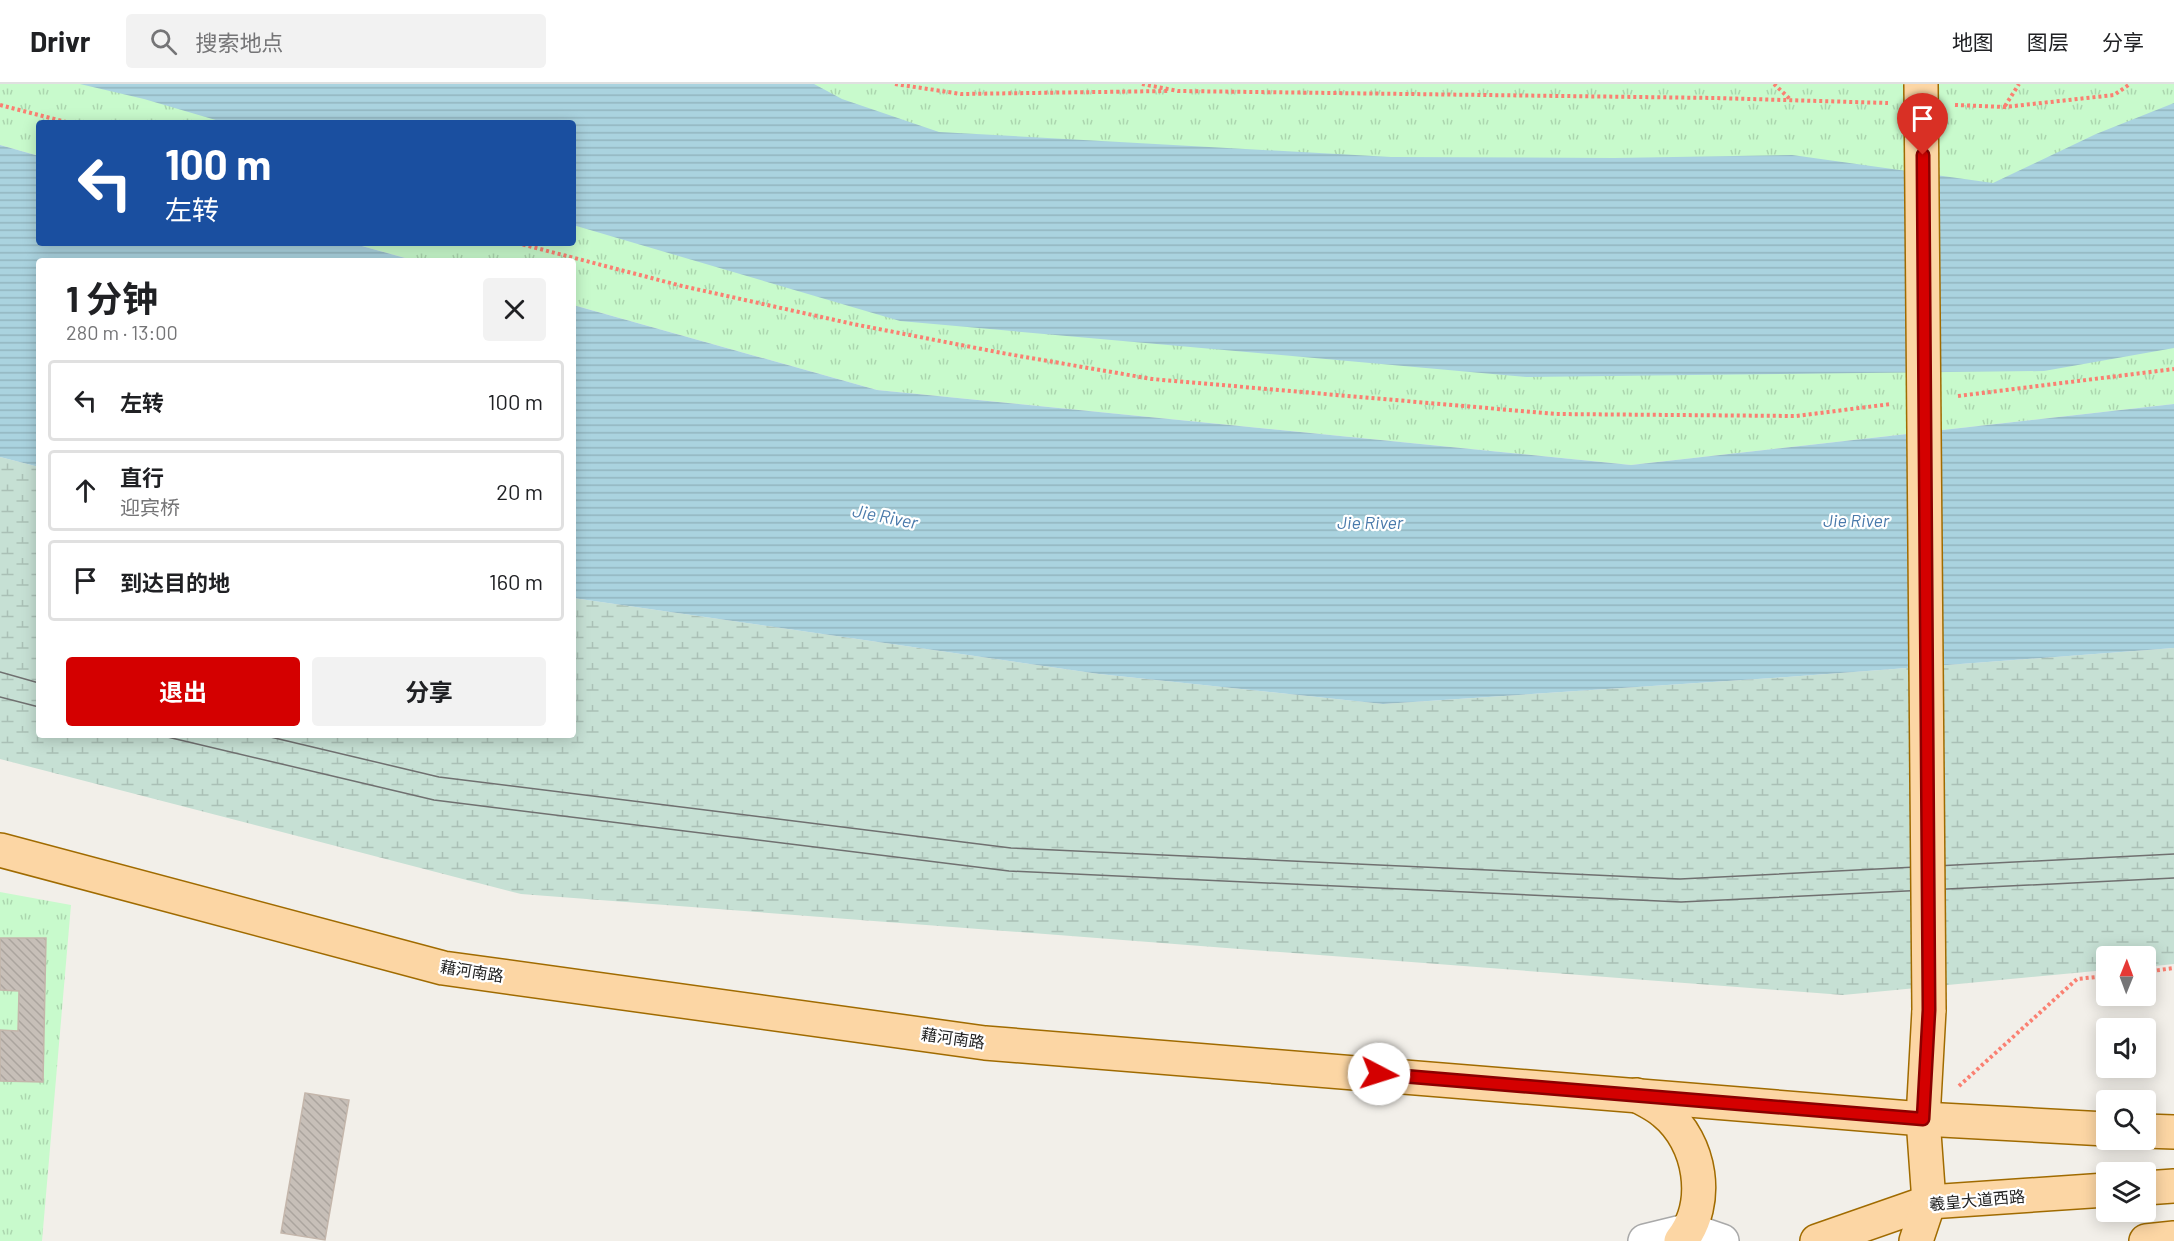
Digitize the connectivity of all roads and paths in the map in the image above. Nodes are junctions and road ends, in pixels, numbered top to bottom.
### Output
1 (895, 84) edge
2 (1142, 84) edge
3 (1774, 84) edge
4 (2019, 84) edge
5 (2130, 84) edge
6 (1178, 91) junction
7 (1910, 94) edge
8 (1791, 100) junction
9 (0, 105) edge
10 (1946, 105) dead end
11 (2005, 107) junction
12 (58, 120) edge
13 (529, 246) edge
14 (575, 258) edge
15 (576, 258) edge
16 (2174, 369) edge
17 (1950, 397) dead end
18 (1902, 403) dead end
19 (0, 850) edge
20 (2174, 968) edge
21 (2156, 970) edge
22 (2096, 977) edge
23 (1636, 1095) junction
24 (1923, 1119) junction
25 (2096, 1128) edge
26 (2156, 1131) edge
27 (2174, 1132) edge
28 (2174, 1186) edge
29 (2156, 1187) edge
30 (2096, 1191) edge
31 (1929, 1202) junction
32 (1685, 1235) edge
33 (2174, 1238) edge
34 (1645, 1241) edge
35 (1722, 1241) edge
36 (1817, 1241) edge
37 (1916, 1241) edge
38 (2146, 1241) edge

1 - 6 path
2 - 6 path
3 - 8 path
4 - 11 path
5 - 11 path
6 - 8 path
7 - 8 path
7 - 24 main road, bridge
9 - 12 path
10 - 11 path
13 - 14 path
15 - 18 path
16 - 17 path
19 - 23 main road, 藉河南路
20 - 21 path
22 - 24 path
23 - 24 main road, 藉河南路
23 - 32 main road
24 - 25 main road, 藉河南路
24 - 31 main road
26 - 27 main road
28 - 29 main road
30 - 31 main road, 羲皇大道西路
31 - 36 main road, 羲皇大道西路
31 - 37 main road
32 - 34 lane
32 - 35 lane
33 - 38 main road

